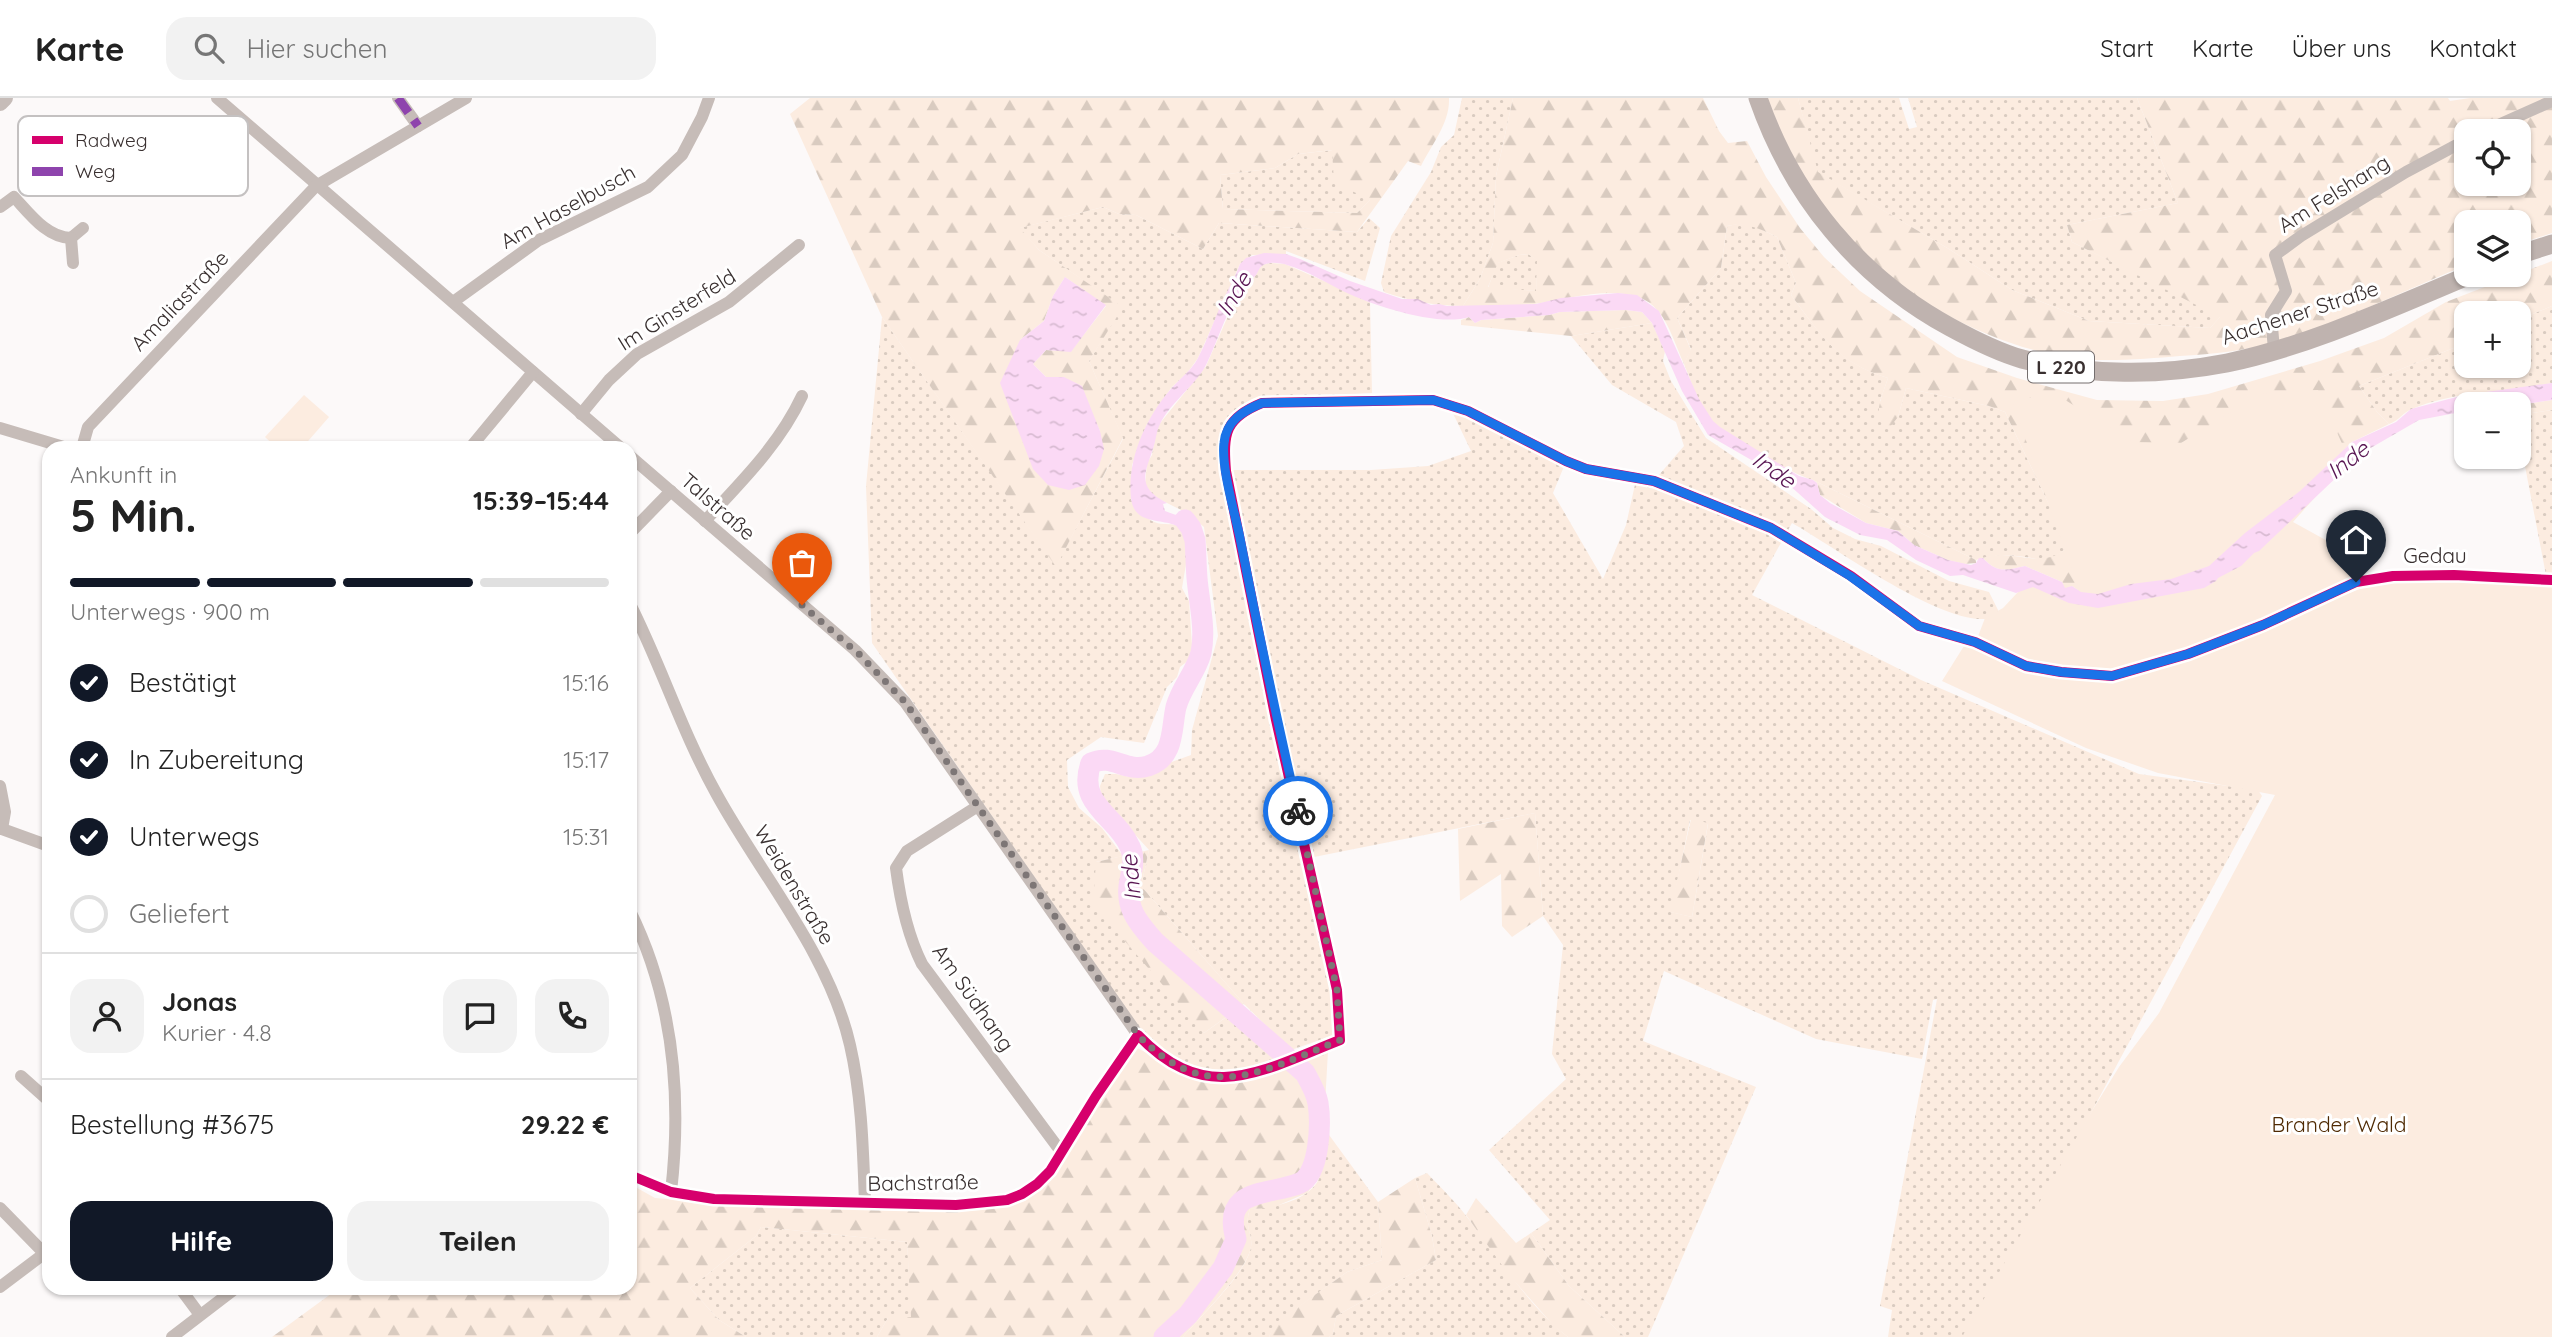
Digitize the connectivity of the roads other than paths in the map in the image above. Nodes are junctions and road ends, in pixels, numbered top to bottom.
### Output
1 (5, 98) edge
2 (217, 98) edge
3 (398, 98) edge
4 (466, 98) edge
5 (709, 98) edge
6 (1758, 98) edge
7 (2552, 101) edge
8 (0, 103) edge
9 (237, 116) edge
10 (2512, 119) edge
11 (248, 126) edge
12 (418, 126) junction
13 (2454, 146) edge
14 (316, 186) junction
15 (0, 207) edge
16 (83, 228) dead end
17 (71, 238) junction
18 (2552, 244) edge
19 (799, 246) dead end
20 (2531, 251) edge
21 (73, 263) dead end
22 (2454, 282) edge
23 (453, 302) junction
24 (2274, 350) junction
25 (533, 372) junction
26 (802, 396) dead end
27 (581, 414) junction
28 (0, 428) edge
29 (44, 441) edge
30 (84, 441) edge
31 (476, 441) edge
32 (613, 441) edge
33 (637, 462) edge
34 (671, 491) junction
35 (705, 521) junction
36 (637, 526) edge
37 (2552, 580) edge
38 (637, 620) edge
39 (0, 786) edge
40 (978, 806) junction
41 (1, 829) edge
42 (42, 844) edge
43 (637, 927) edge
44 (1138, 1035) junction
45 (1340, 1040) joint
46 (21, 1076) dead end
47 (42, 1095) edge
48 (1062, 1153) junction
49 (637, 1178) edge
50 (671, 1192) junction
51 (865, 1203) junction
52 (0, 1208) edge
53 (42, 1246) edge
54 (42, 1255) edge
55 (0, 1287) edge
56 (186, 1295) edge
57 (227, 1295) edge
58 (200, 1315) junction
59 (172, 1337) edge

1 - 8 street
2 - 9 street
3 - 12 street
4 - 12 street, Amaliastraße
5 - 23 street, Am Haselbusch
6 - 24 main road, Aachener Straße / L 220
7 - 10 street
11 - 14 street
12 - 14 street, Amaliastraße
13 - 24 street, Am Felshang
14 - 23 street
14 - 30 street, Amaliastraße
15 - 17 street
16 - 17 street
17 - 21 street
18 - 20 main road
19 - 27 street, Im Ginsterfeld
22 - 24 main road, Aachener Straße / L 220
23 - 25 street
25 - 27 street
25 - 31 street
26 - 35 street
27 - 32 street
28 - 29 street
33 - 34 street, Talstraße
34 - 35 street, Talstraße
34 - 36 street
35 - 40 street, Talstraße
37 - 45 street, Gedau
38 - 51 street, Weidenstraße
39 - 41 street
40 - 44 street, Talstraße
40 - 48 street, Am Südhang
41 - 42 street
43 - 50 street
44 - 45 street, Talstraße
44 - 48 street, Bachstraße
46 - 47 street
48 - 51 street, Bachstraße
49 - 50 street, Bachstraße
50 - 51 street, Bachstraße
52 - 53 street
54 - 55 street
56 - 58 street
57 - 58 street
58 - 59 street

